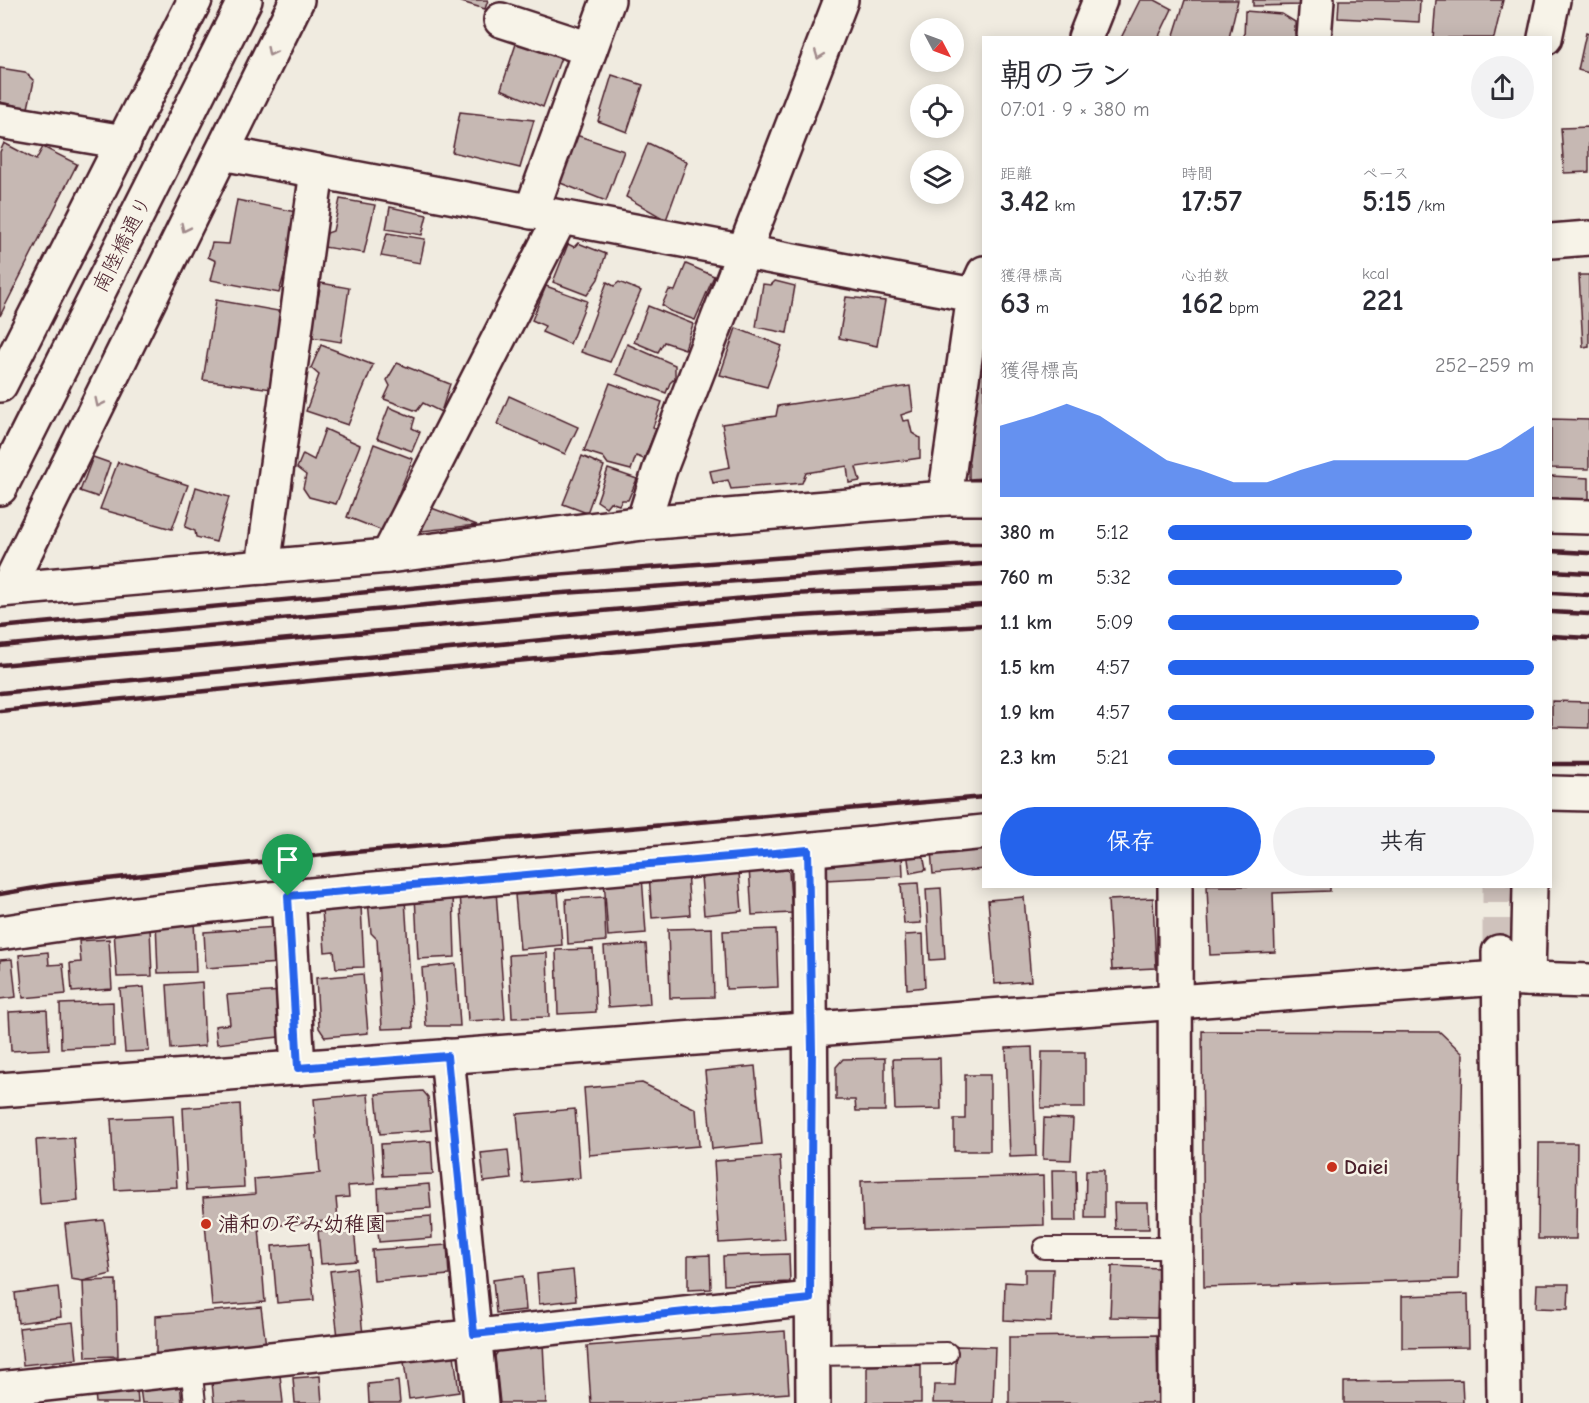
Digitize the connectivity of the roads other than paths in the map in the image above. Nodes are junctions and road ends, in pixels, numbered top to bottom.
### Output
1 (195, 0) edge
2 (245, 0) edge
3 (297, 0) edge
4 (608, 0) edge
5 (840, 0) edge
6 (1100, 0) edge
7 (1317, 0) edge
8 (1553, 0) edge
9 (501, 20) dead end
10 (1086, 36) edge
11 (1314, 36) edge
12 (1545, 36) edge
13 (590, 49) junction
14 (0, 121) edge
15 (124, 142) junction
16 (222, 153) junction
17 (317, 171) junction
18 (545, 215) junction
19 (1589, 238) edge
20 (1552, 241) edge
21 (742, 252) junction
22 (981, 288) edge
23 (0, 385) edge
24 (0, 488) edge
25 (945, 498) junction
26 (982, 498) edge
27 (1552, 516) edge
28 (1589, 517) edge
29 (643, 523) junction
30 (388, 556) junction
31 (263, 567) junction
32 (4, 590) edge
33 (1552, 793) edge
34 (1589, 794) edge
35 (982, 832) edge
36 (808, 850) junction
37 (1175, 888) edge
38 (1529, 888) edge
39 (288, 896) junction
40 (0, 933) edge
41 (1508, 970) junction
42 (1589, 981) edge
43 (1175, 1002) junction
44 (811, 1030) junction
45 (447, 1056) junction
46 (298, 1068) junction
47 (0, 1090) edge
48 (1044, 1248) dead end
49 (1174, 1248) junction
50 (810, 1299) junction
51 (474, 1334) junction
52 (947, 1353) dead end
53 (811, 1354) junction
54 (191, 1367) junction
55 (0, 1389) edge
56 (195, 1403) edge
57 (481, 1403) edge
58 (813, 1403) edge
59 (1176, 1403) edge
60 (1504, 1403) edge

1 - 15 street
2 - 24 street, 南陸橋通り
3 -> 16 street
4 - 13 street
5 -> 21 street
6 - 10 street
7 - 11 street
8 - 12 street
9 - 13 street
13 - 18 street
14 - 15 street
15 - 23 street
16 - 17 street
16 -> 32 street
17 - 18 street
17 - 31 street
18 - 21 street
18 - 30 street
19 - 20 street
21 - 22 street
21 - 29 street
22 - 25 street
25 - 26 street
25 - 29 street
27 - 28 street
29 - 30 street
30 - 31 street
31 - 32 street
33 - 34 street
35 - 36 street
36 - 39 street
36 - 44 street
37 - 43 street
38 - 41 street
39 - 40 street
39 - 46 street
41 - 42 street
41 - 43 street
41 - 60 street
43 - 44 street
43 - 49 street
44 - 45 street
44 - 50 street
45 - 46 street
45 - 51 street
46 - 47 street
48 - 49 lane
49 - 59 street
50 - 51 street
50 - 53 street
51 - 54 street
51 - 57 street
52 - 53 lane
53 - 58 street
54 - 55 street
54 - 56 lane

